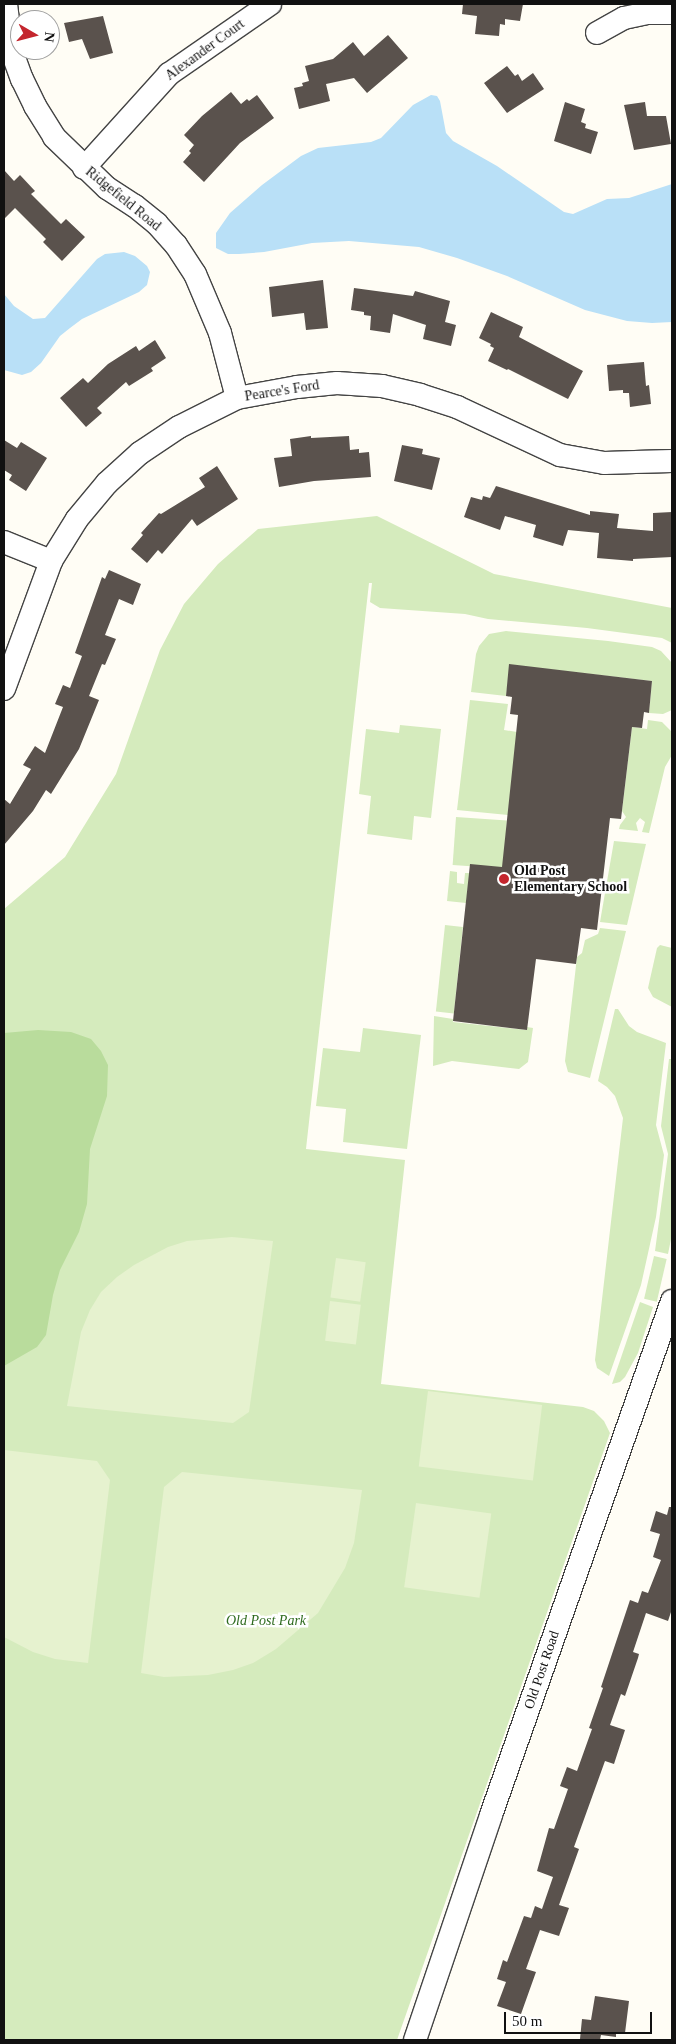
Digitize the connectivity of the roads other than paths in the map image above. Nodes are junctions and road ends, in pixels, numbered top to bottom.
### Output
1 (6, 4) edge
2 (270, 4) edge
3 (672, 13) edge
4 (597, 33) dead end
5 (84, 168) junction
6 (236, 398) junction
7 (672, 461) edge
8 (4, 542) edge
9 (51, 561) junction
10 (4, 689) edge
11 (672, 1301) edge
12 (415, 2040) edge

1 - 5 street, Ridgefield Road
2 - 5 street, Alexander Court
3 - 4 street
5 - 6 street, Ridgefield Road
6 - 7 street, Pearce's Ford
6 - 9 street, Pearce's Ford
8 - 9 street
9 - 10 street, Pearce's Ford
11 - 12 street, Old Post Road

